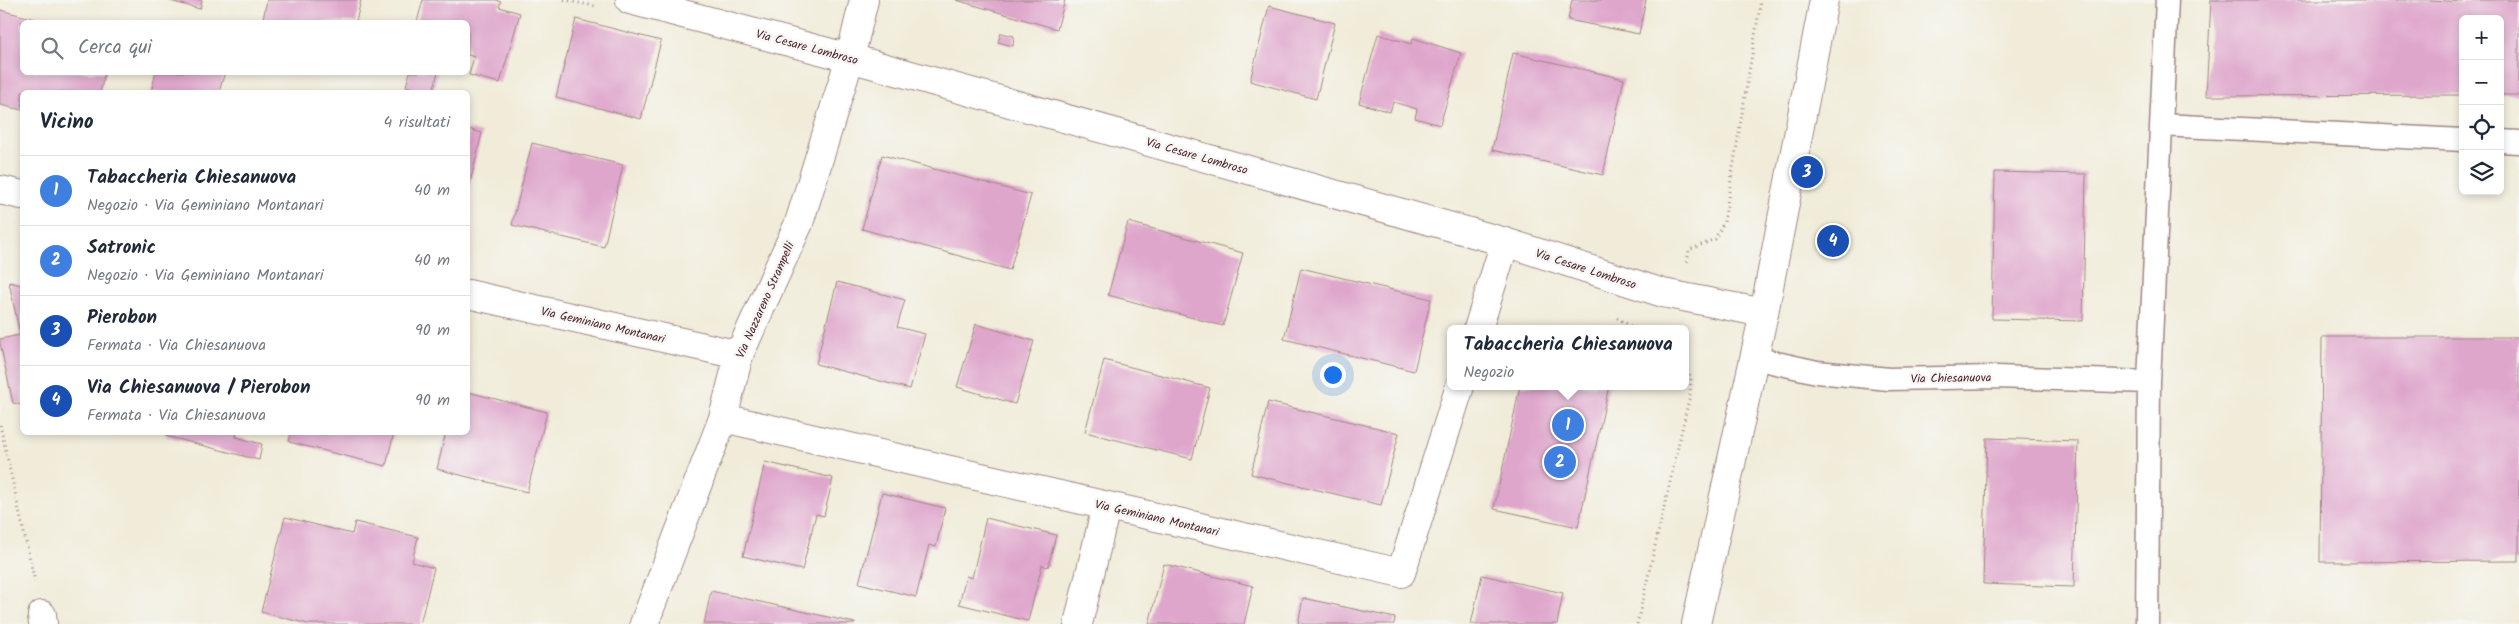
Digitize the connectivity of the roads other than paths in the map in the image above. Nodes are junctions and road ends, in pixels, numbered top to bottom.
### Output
1 (630, 0) edge
2 (864, 0) edge
3 (1824, 0) edge
4 (2167, 0) edge
5 (850, 58) junction
6 (2161, 126) junction
7 (2459, 140) edge
8 (2504, 142) edge
9 (2519, 142) edge
10 (0, 190) edge
11 (20, 195) edge
12 (1505, 242) junction
13 (470, 294) edge
14 (1764, 313) junction
15 (1479, 325) edge
16 (739, 355) junction
17 (1754, 358) junction
18 (2149, 382) junction
19 (1459, 390) edge
20 (723, 418) junction
21 (1106, 507) junction
22 (644, 624) edge
23 (1078, 624) edge
24 (1696, 624) edge
25 (2147, 624) edge

1 - 5 street, Via Cesare Lombroso
2 - 5 street, Via Nazzareno Strampelli
3 - 14 street
4 - 6 lane
5 - 12 street, Via Cesare Lombroso
5 - 16 street, Via Nazzareno Strampelli
6 - 7 lane
6 - 18 lane
8 - 9 lane
10 - 11 street
12 - 14 street, Via Cesare Lombroso
12 - 15 street
13 - 16 street, Via Geminiano Montanari
14 - 17 street
16 - 20 street, Via Nazzareno Strampelli
17 - 18 lane, Via Chiesanuova
17 - 24 street
18 - 25 lane
19 - 21 street, Via Geminiano Montanari
20 - 21 street, Via Geminiano Montanari
20 - 22 street, Via Nazzareno Strampelli
21 - 23 street

